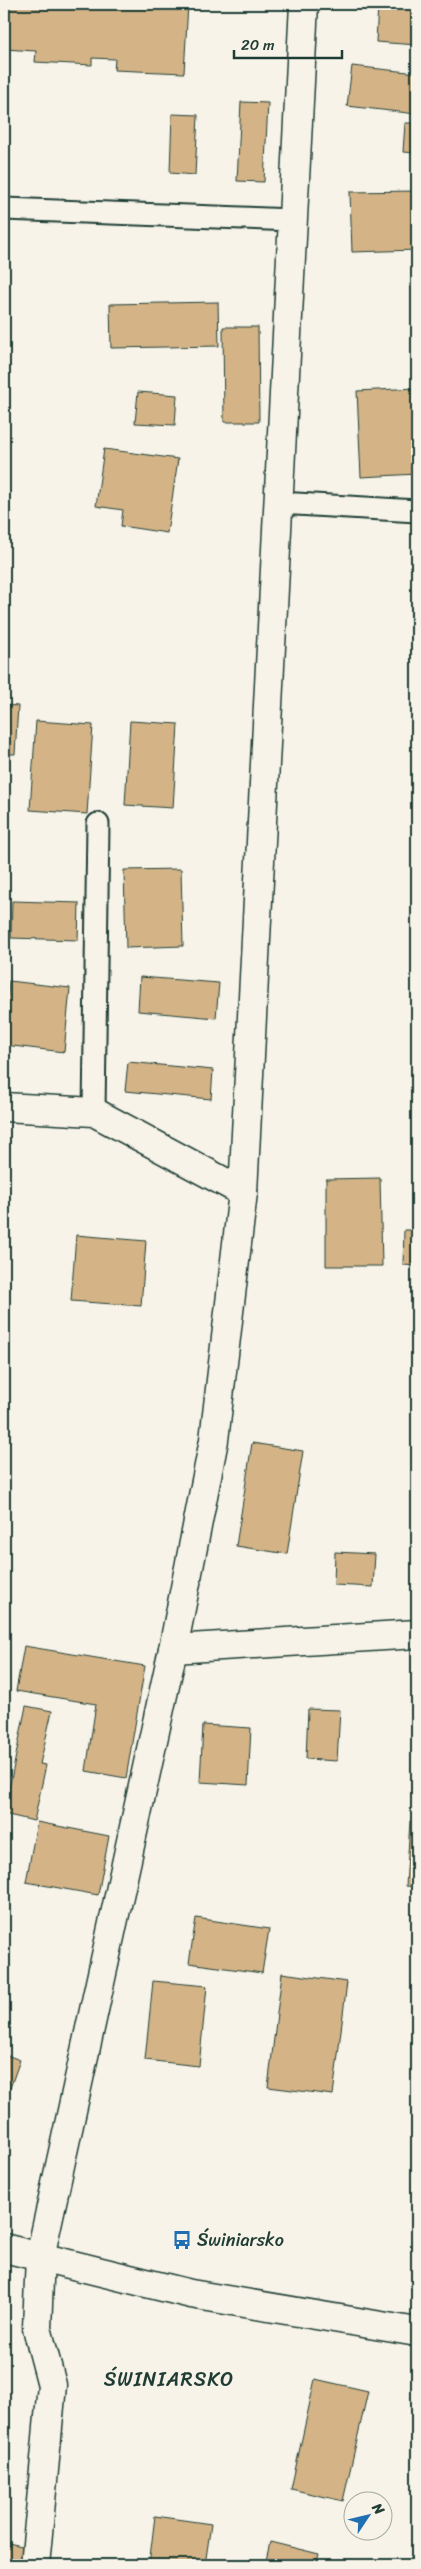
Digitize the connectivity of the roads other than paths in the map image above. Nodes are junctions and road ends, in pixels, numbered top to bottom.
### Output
1 (304, 4) edge
2 (4, 209) edge
3 (293, 220) junction
4 (278, 503) junction
5 (417, 511) edge
6 (98, 824) dead end
7 (4, 1107) edge
8 (94, 1112) junction
9 (243, 1192) junction
10 (417, 1634) edge
11 (173, 1649) junction
12 (4, 2248) edge
13 (40, 2257) junction
14 (417, 2332) edge
15 (35, 2565) edge

1 - 3 street
2 - 3 lane
3 - 4 street
4 - 5 lane
4 - 9 street
6 - 8 lane
7 - 8 street
8 - 9 street
9 - 11 street
10 - 11 street
11 - 13 street
12 - 13 street
13 - 14 street
13 - 15 street

